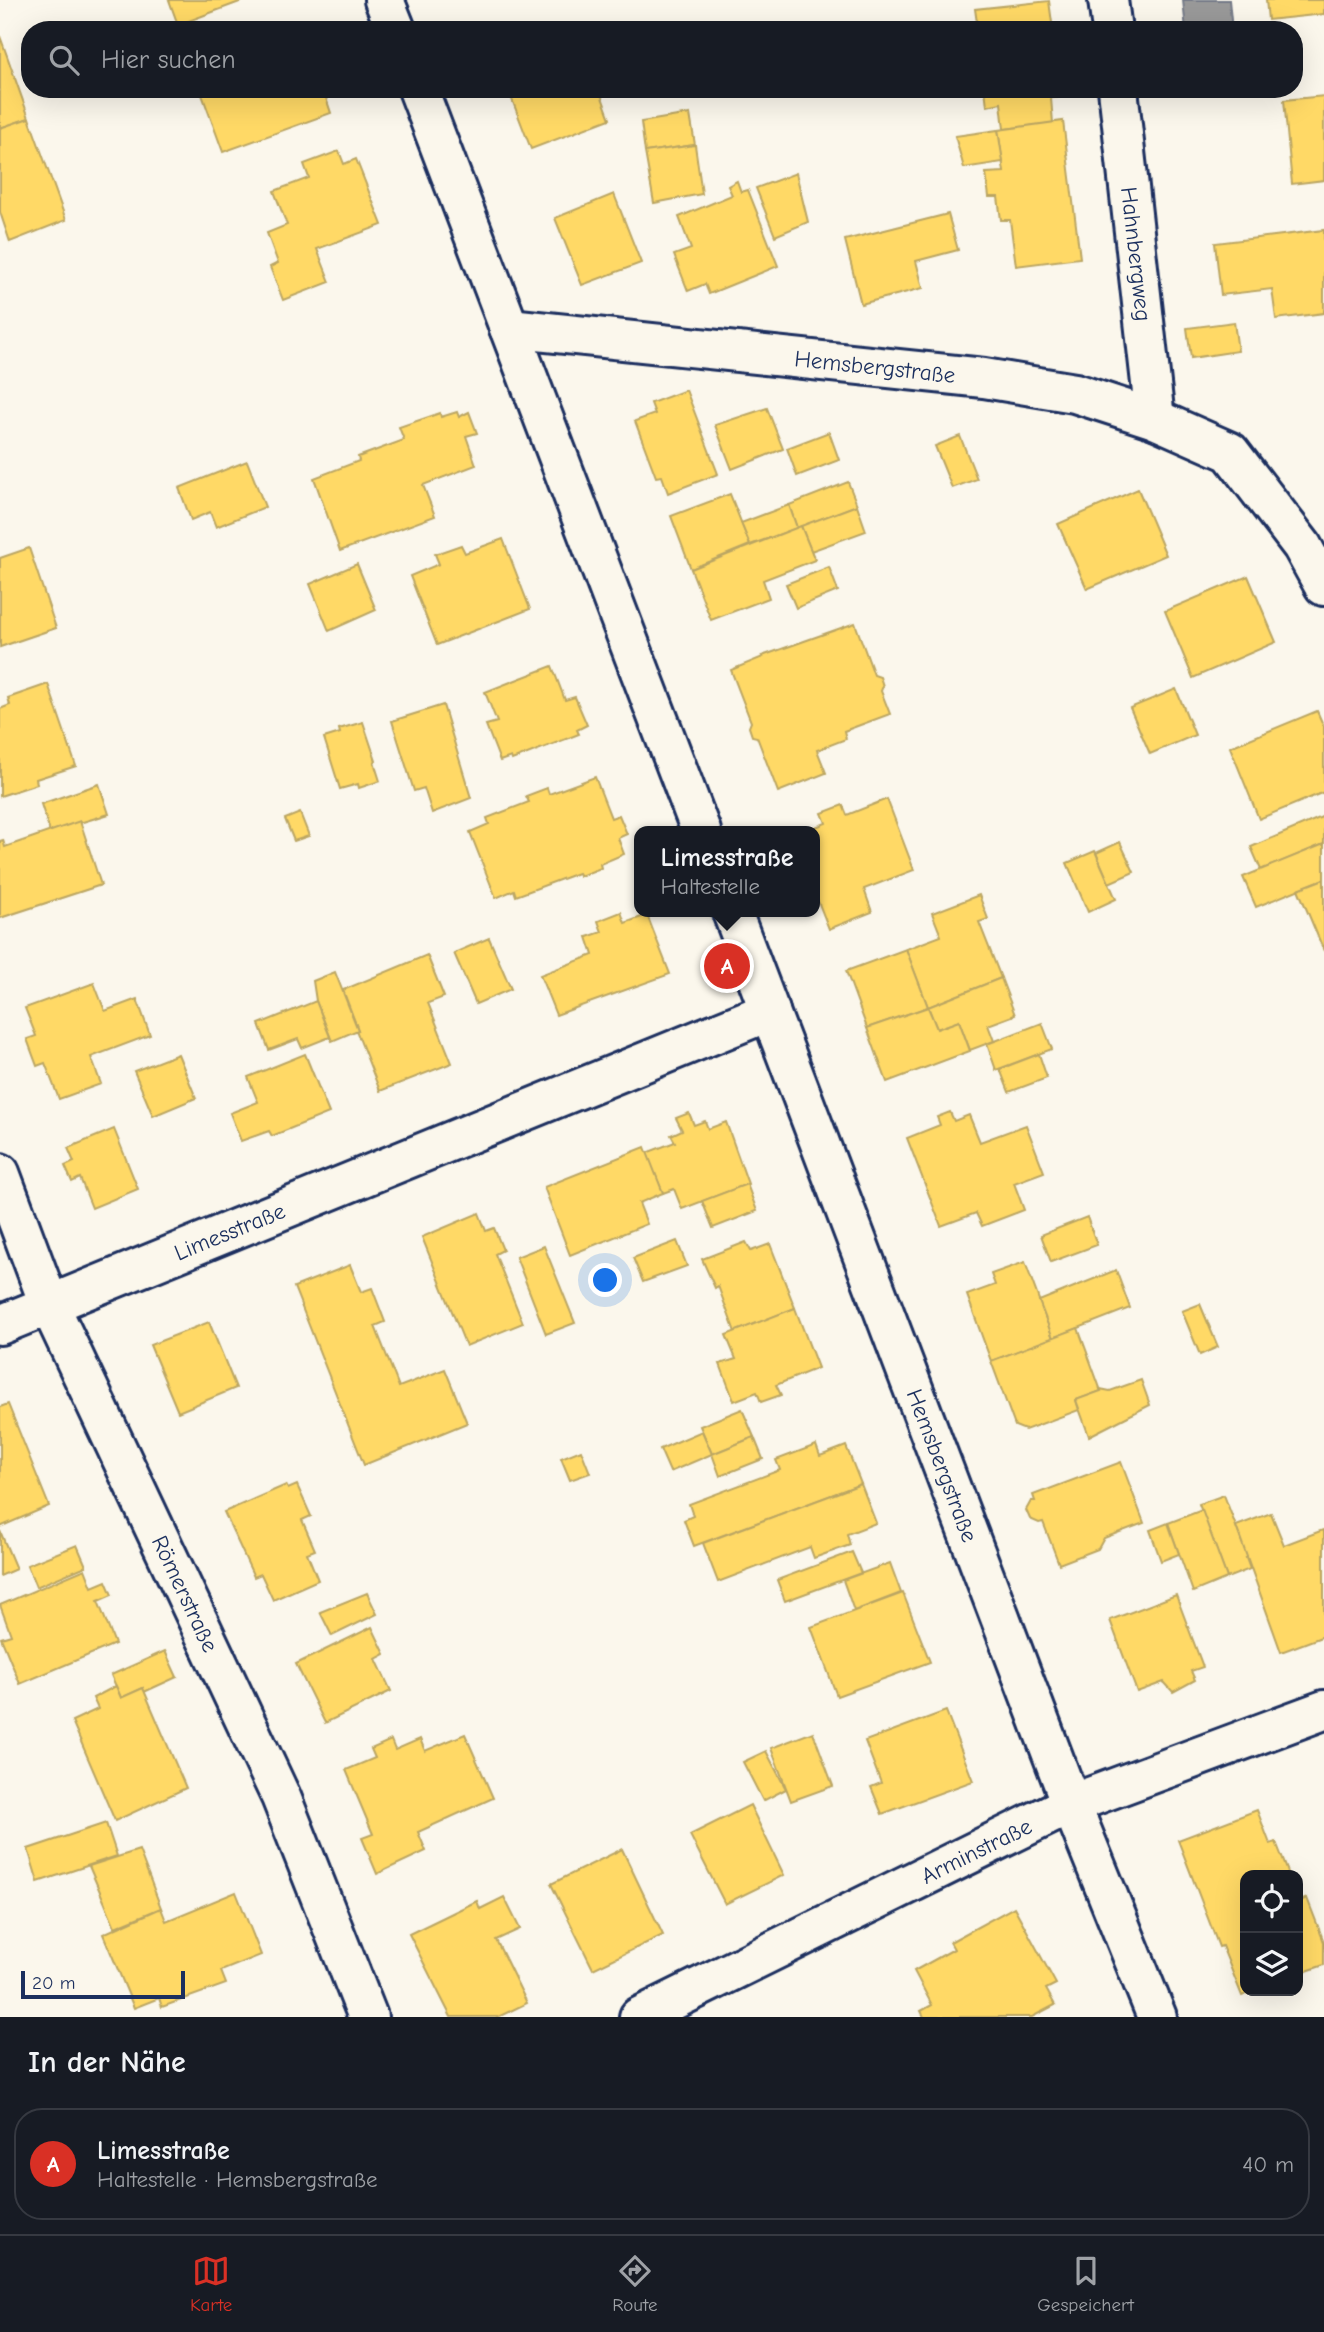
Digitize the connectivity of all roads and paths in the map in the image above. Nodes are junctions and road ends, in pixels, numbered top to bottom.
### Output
1 (384, 0) edge
2 (1108, 0) edge
3 (392, 21) edge
4 (1111, 21) edge
5 (421, 98) edge
6 (1119, 98) edge
7 (509, 328) junction
8 (1155, 419) junction
9 (1324, 586) edge
10 (699, 826) edge
11 (734, 917) edge
12 (770, 1011) junction
13 (0, 1173) edge
14 (49, 1304) junction
15 (0, 1325) edge
16 (1324, 1710) edge
17 (1071, 1804) junction
18 (368, 2017) edge
19 (639, 2017) edge
20 (1157, 2017) edge

1 - 3 street
2 - 4 street
5 - 7 street
6 - 8 street, Hahnbergweg
7 - 8 street, Hemsbergstraße
7 - 10 street
8 - 9 street, Hemsbergstraße
11 - 12 street, Hemsbergstraße
12 - 14 street, Limesstraße
12 - 17 street, Hemsbergstraße
13 - 14 street, Römerstraße
14 - 15 street, Limesstraße
14 - 18 street, Römerstraße
16 - 17 street, Arminstraße
17 - 19 street, Arminstraße
17 - 20 street, Hemsbergstraße

